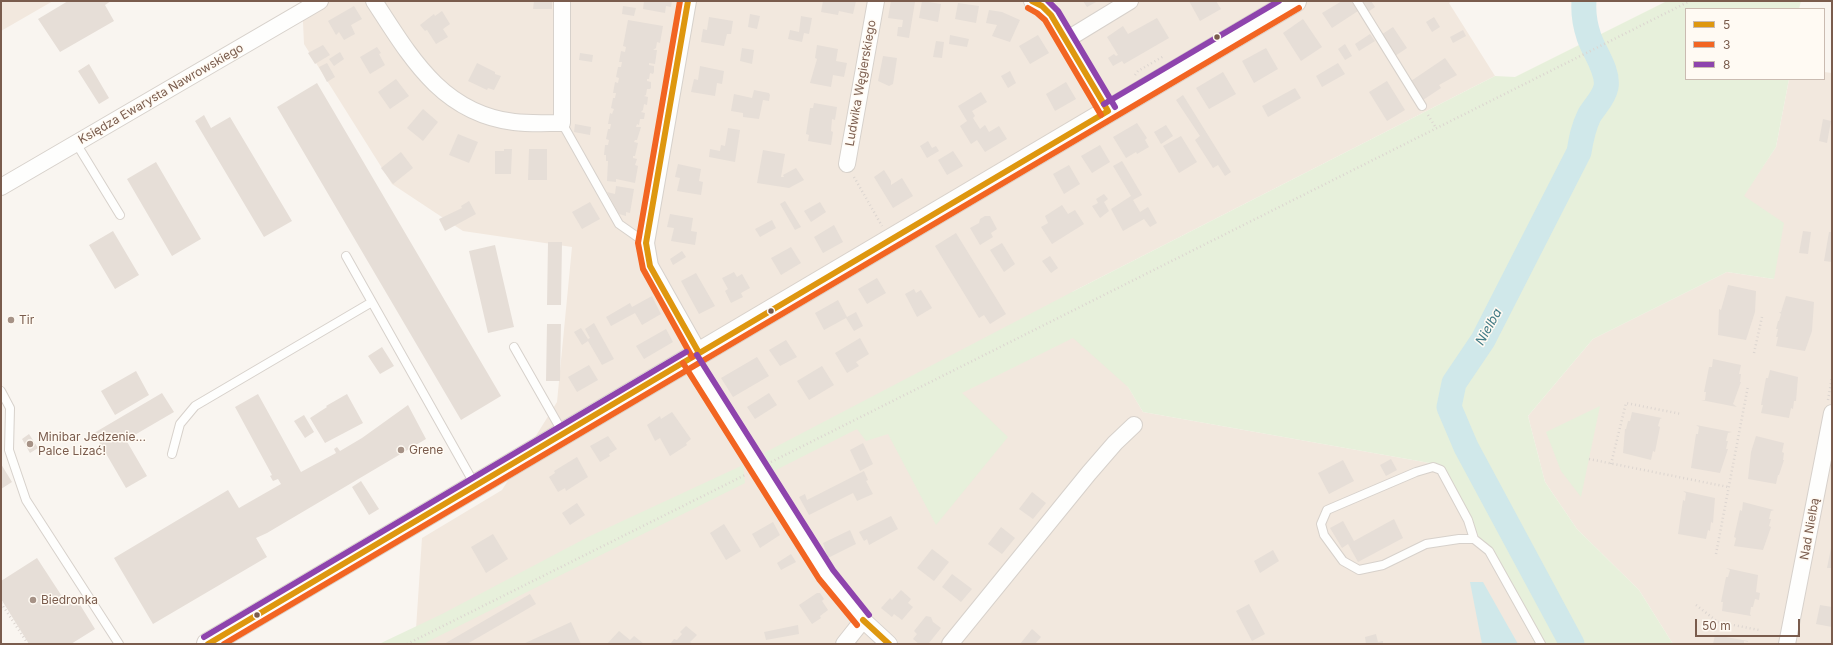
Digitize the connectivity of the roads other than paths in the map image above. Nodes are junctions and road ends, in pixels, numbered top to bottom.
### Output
1 (320, 1) edge
2 (374, 1) edge
3 (562, 1) edge
4 (688, 1) edge
5 (876, 1) edge
6 (1032, 1) edge
7 (1130, 1) edge
8 (1356, 1) edge
9 (1292, 2) edge
10 (1066, 40) junction
11 (1422, 106) road end
12 (1108, 111) junction
13 (562, 123) junction
14 (76, 143) junction
15 (847, 164) road end
16 (1, 187) edge
17 (120, 214) dead end
18 (646, 243) junction
19 (346, 256) dead end
20 (372, 302) junction
21 (514, 347) dead end
22 (694, 356) junction
23 (1, 391) edge
24 (1832, 413) edge
25 (1134, 425) dead end
26 (563, 433) junction
27 (172, 454) dead end
28 (475, 485) junction
29 (1474, 539) junction
30 (863, 620) junction
31 (119, 644) edge
32 (208, 644) edge
33 (844, 644) edge
34 (889, 644) edge
35 (950, 644) edge
36 (1541, 644) edge
37 (1788, 644) edge

1 - 14 street, Księdza Ewarysta Nawrowskiego
2 - 13 street
3 - 13 street
4 - 18 street
5 - 15 street, Ludwika Węgierskiego
6 - 10 street
7 - 10 street
8 - 11 lane
9 - 12 street
10 - 12 street
12 - 22 street
13 - 18 lane
14 - 16 street, Księdza Ewarysta Nawrowskiego
14 - 17 lane
18 - 22 street
19 - 20 lane
20 - 27 lane
20 - 28 lane
21 - 26 lane
22 - 26 street
22 - 30 street
23 - 31 lane
24 - 37 street, Nad Nielbą
25 - 35 street
26 - 28 street
28 - 32 street
29 - 29 lane
29 - 36 lane
30 - 33 street
30 - 34 street

